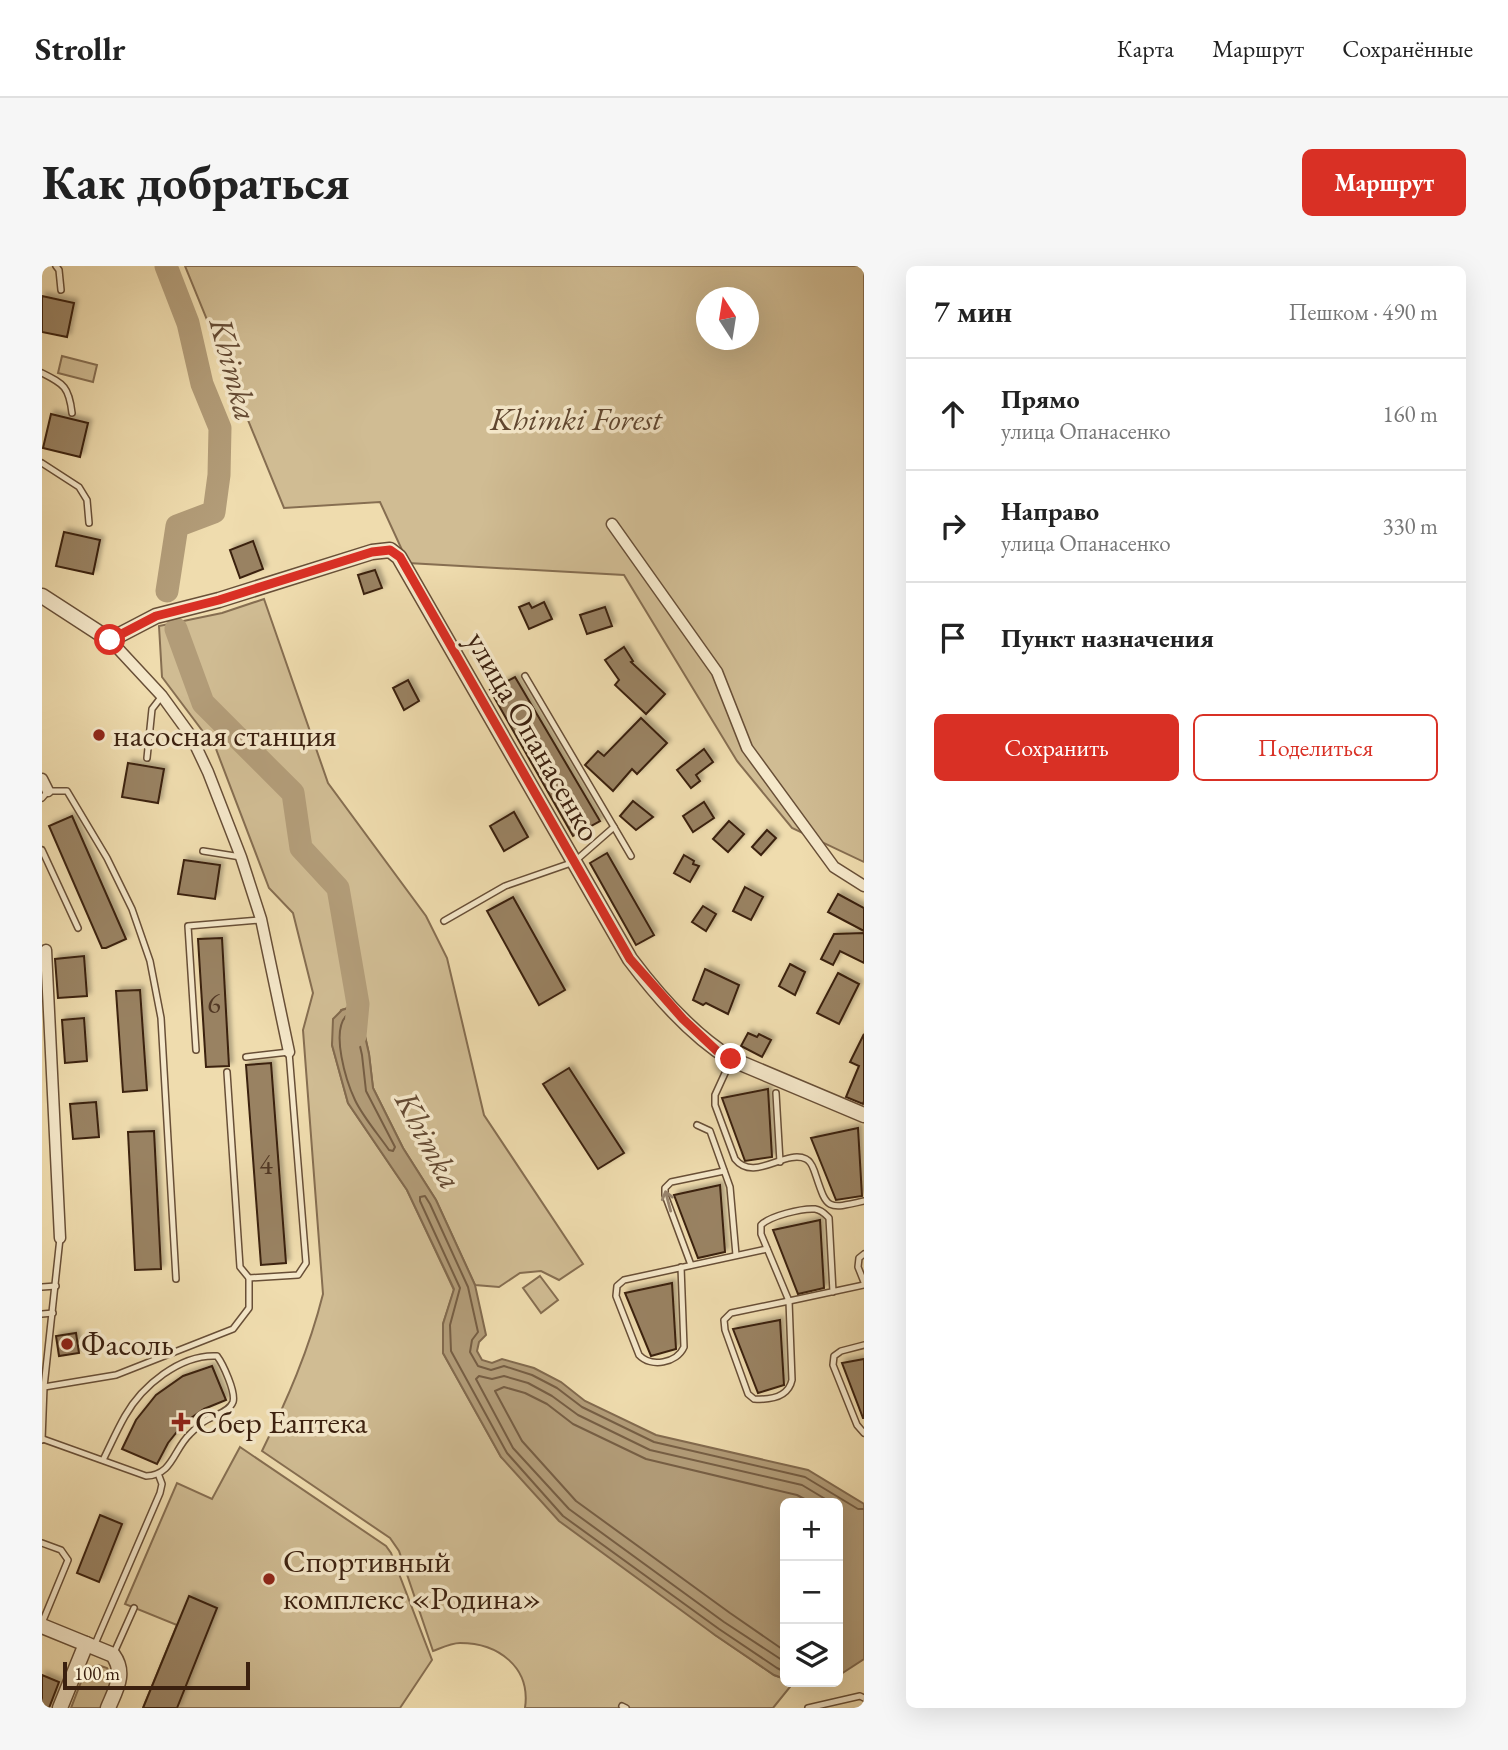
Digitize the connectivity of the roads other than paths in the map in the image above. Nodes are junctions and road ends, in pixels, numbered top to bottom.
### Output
1 (56, 266) edge
2 (61, 290) dead end
3 (42, 373) edge
4 (72, 413) dead end
5 (42, 463) edge
6 (89, 523) dead end
7 (612, 524) dead end
8 (42, 596) edge
9 (110, 640) junction
10 (525, 676) dead end
11 (162, 696) junction
12 (147, 758) dead end
13 (42, 779) edge
14 (45, 794) edge
15 (614, 827) junction
16 (42, 850) edge
17 (203, 851) dead end
18 (631, 856) dead end
19 (241, 857) junction
20 (574, 862) junction
21 (864, 887) edge
22 (261, 919) junction
23 (444, 921) dead end
24 (78, 928) dead end
25 (44, 950) edge
26 (46, 1010) edge
27 (196, 1050) dead end
28 (289, 1052) junction
29 (246, 1057) dead end
30 (731, 1059) junction
31 (227, 1072) dead end
32 (776, 1093) dead end
33 (864, 1115) edge
34 (697, 1125) dead end
35 (780, 1162) junction
36 (724, 1171) junction
37 (864, 1201) edge
38 (60, 1238) joint
39 (767, 1249) junction
40 (864, 1254) edge
41 (736, 1255) junction
42 (691, 1265) junction
43 (681, 1267) junction
44 (248, 1278) junction
45 (176, 1279) dead end
46 (864, 1284) edge
47 (56, 1286) junction
48 (42, 1287) edge
49 (833, 1292) junction
50 (789, 1301) junction
51 (53, 1313) junction
52 (42, 1314) edge
53 (864, 1345) edge
54 (44, 1387) edge
55 (864, 1433) edge
56 (43, 1440) edge
57 (103, 1460) junction
58 (159, 1476) junction
59 (42, 1543) edge
60 (134, 1608) dead end
61 (42, 1625) edge
62 (90, 1646) junction
63 (113, 1655) junction
64 (864, 1698) edge
65 (60, 1708) edge
66 (108, 1708) edge
67 (808, 1708) edge

1 - 2 lane
3 - 4 lane
5 - 6 lane
7 - 21 street
8 - 9 street
9 - 11 street
9 - 20 street, улица Опанасенко
10 - 15 lane
11 - 12 lane
11 - 19 street
13 - 14 street
14 - 45 lane
15 - 18 lane
15 - 20 lane
16 - 24 lane
17 - 19 lane
19 - 22 street
20 - 23 lane
20 - 30 street, улица Опанасенко
22 - 27 lane
22 - 28 street
25 - 26 street
26 - 38 street
28 - 29 lane
28 - 44 lane
30 - 33 street, улица Опанасенко
30 - 35 lane
31 - 44 lane
32 - 35 lane
34 - 36 lane
35 - 37 lane
36 - 41 lane
42 -> 36 lane
38 - 47 lane
39 - 41 lane
39 - 49 lane
39 - 50 lane
40 - 46 lane
41 - 42 lane
42 - 43 lane
43 - 43 lane
44 - 54 lane
46 - 49 lane
47 - 48 lane
47 - 51 lane
49 - 50 lane
50 - 50 lane
51 - 52 lane
51 - 54 lane
53 - 55 lane
54 - 56 lane
56 - 57 lane
57 - 58 lane
57 - 58 lane
58 - 62 lane
59 - 61 lane
60 - 63 lane
61 - 62 street
62 - 63 street
62 - 65 street
63 - 66 street
64 - 67 lane

